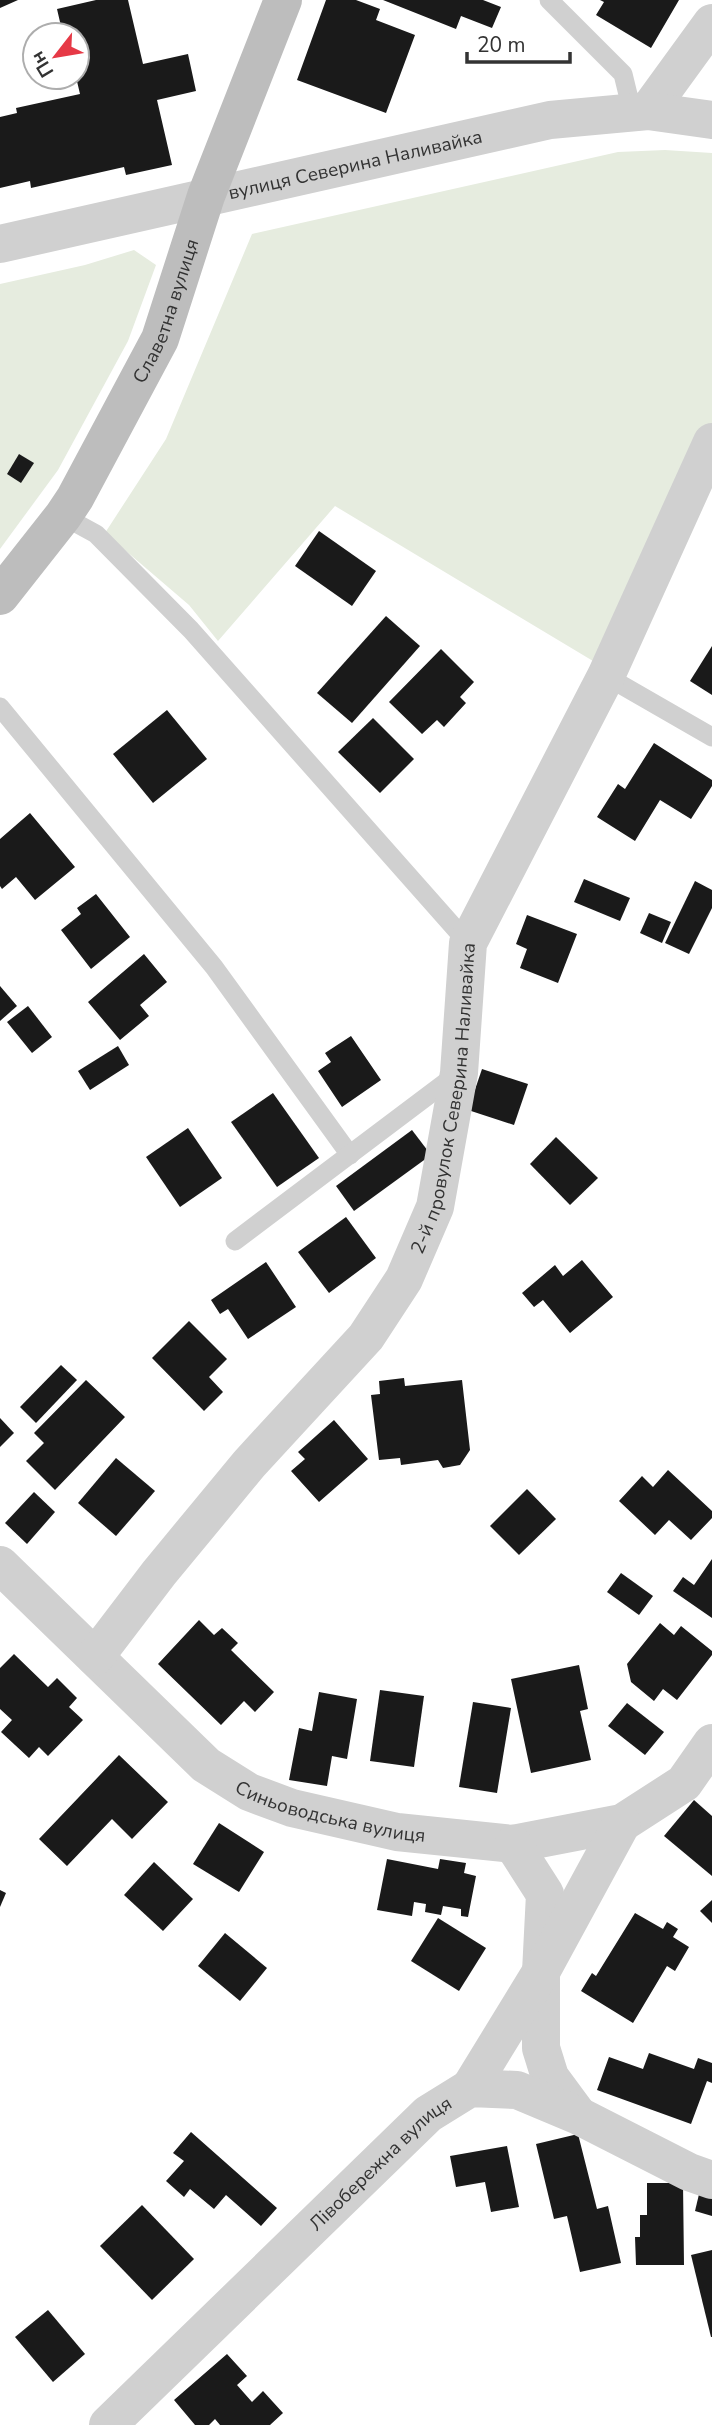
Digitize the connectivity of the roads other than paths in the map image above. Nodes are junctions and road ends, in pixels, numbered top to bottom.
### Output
1 (284, 0) edge
2 (548, 0) edge
3 (712, 23) edge
4 (640, 111) junction
5 (712, 120) edge
6 (206, 196) junction
7 (0, 244) edge
8 (712, 442) edge
9 (63, 516) junction
10 (0, 596) edge
11 (606, 676) junction
12 (0, 707) edge
13 (712, 737) edge
14 (468, 943) junction
15 (459, 1073) junction
16 (350, 1155) junction
17 (235, 1241) dead end
18 (0, 1565) edge
19 (95, 1657) junction
20 (712, 1743) edge
21 (622, 1823) junction
22 (513, 1844) junction
23 (541, 1972) junction
24 (470, 2088) junction
25 (579, 2116) junction
26 (712, 2180) edge
27 (107, 2425) edge

1 - 6 main road, Славетна вулиця
2 - 4 lane
3 - 4 street
4 - 5 street, вулиця Северина Наливайка
4 - 6 street, вулиця Северина Наливайка
6 - 7 street, вулиця Северина Наливайка
6 - 9 main road, Славетна вулиця
8 - 11 street, 2-й провулок Северина Наливайка
9 - 10 main road, Славетна вулиця
9 - 14 lane
11 - 13 lane
11 - 14 street, 2-й провулок Северина Наливайка
12 - 16 lane
14 - 15 street, 2-й провулок Северина Наливайка
15 - 16 lane
15 - 19 street, 2-й провулок Северина Наливайка
16 - 17 lane
18 - 19 street, Синьоводська вулиця
19 - 22 street, Синьоводська вулиця
20 - 21 street, Синьоводська вулиця
21 - 22 street, Синьоводська вулиця
21 - 23 street
22 - 23 street
23 - 24 street
23 - 25 street
24 - 25 street, Лівобережна вулиця
24 - 27 street, Лівобережна вулиця
25 - 26 street, Лівобережна вулиця

